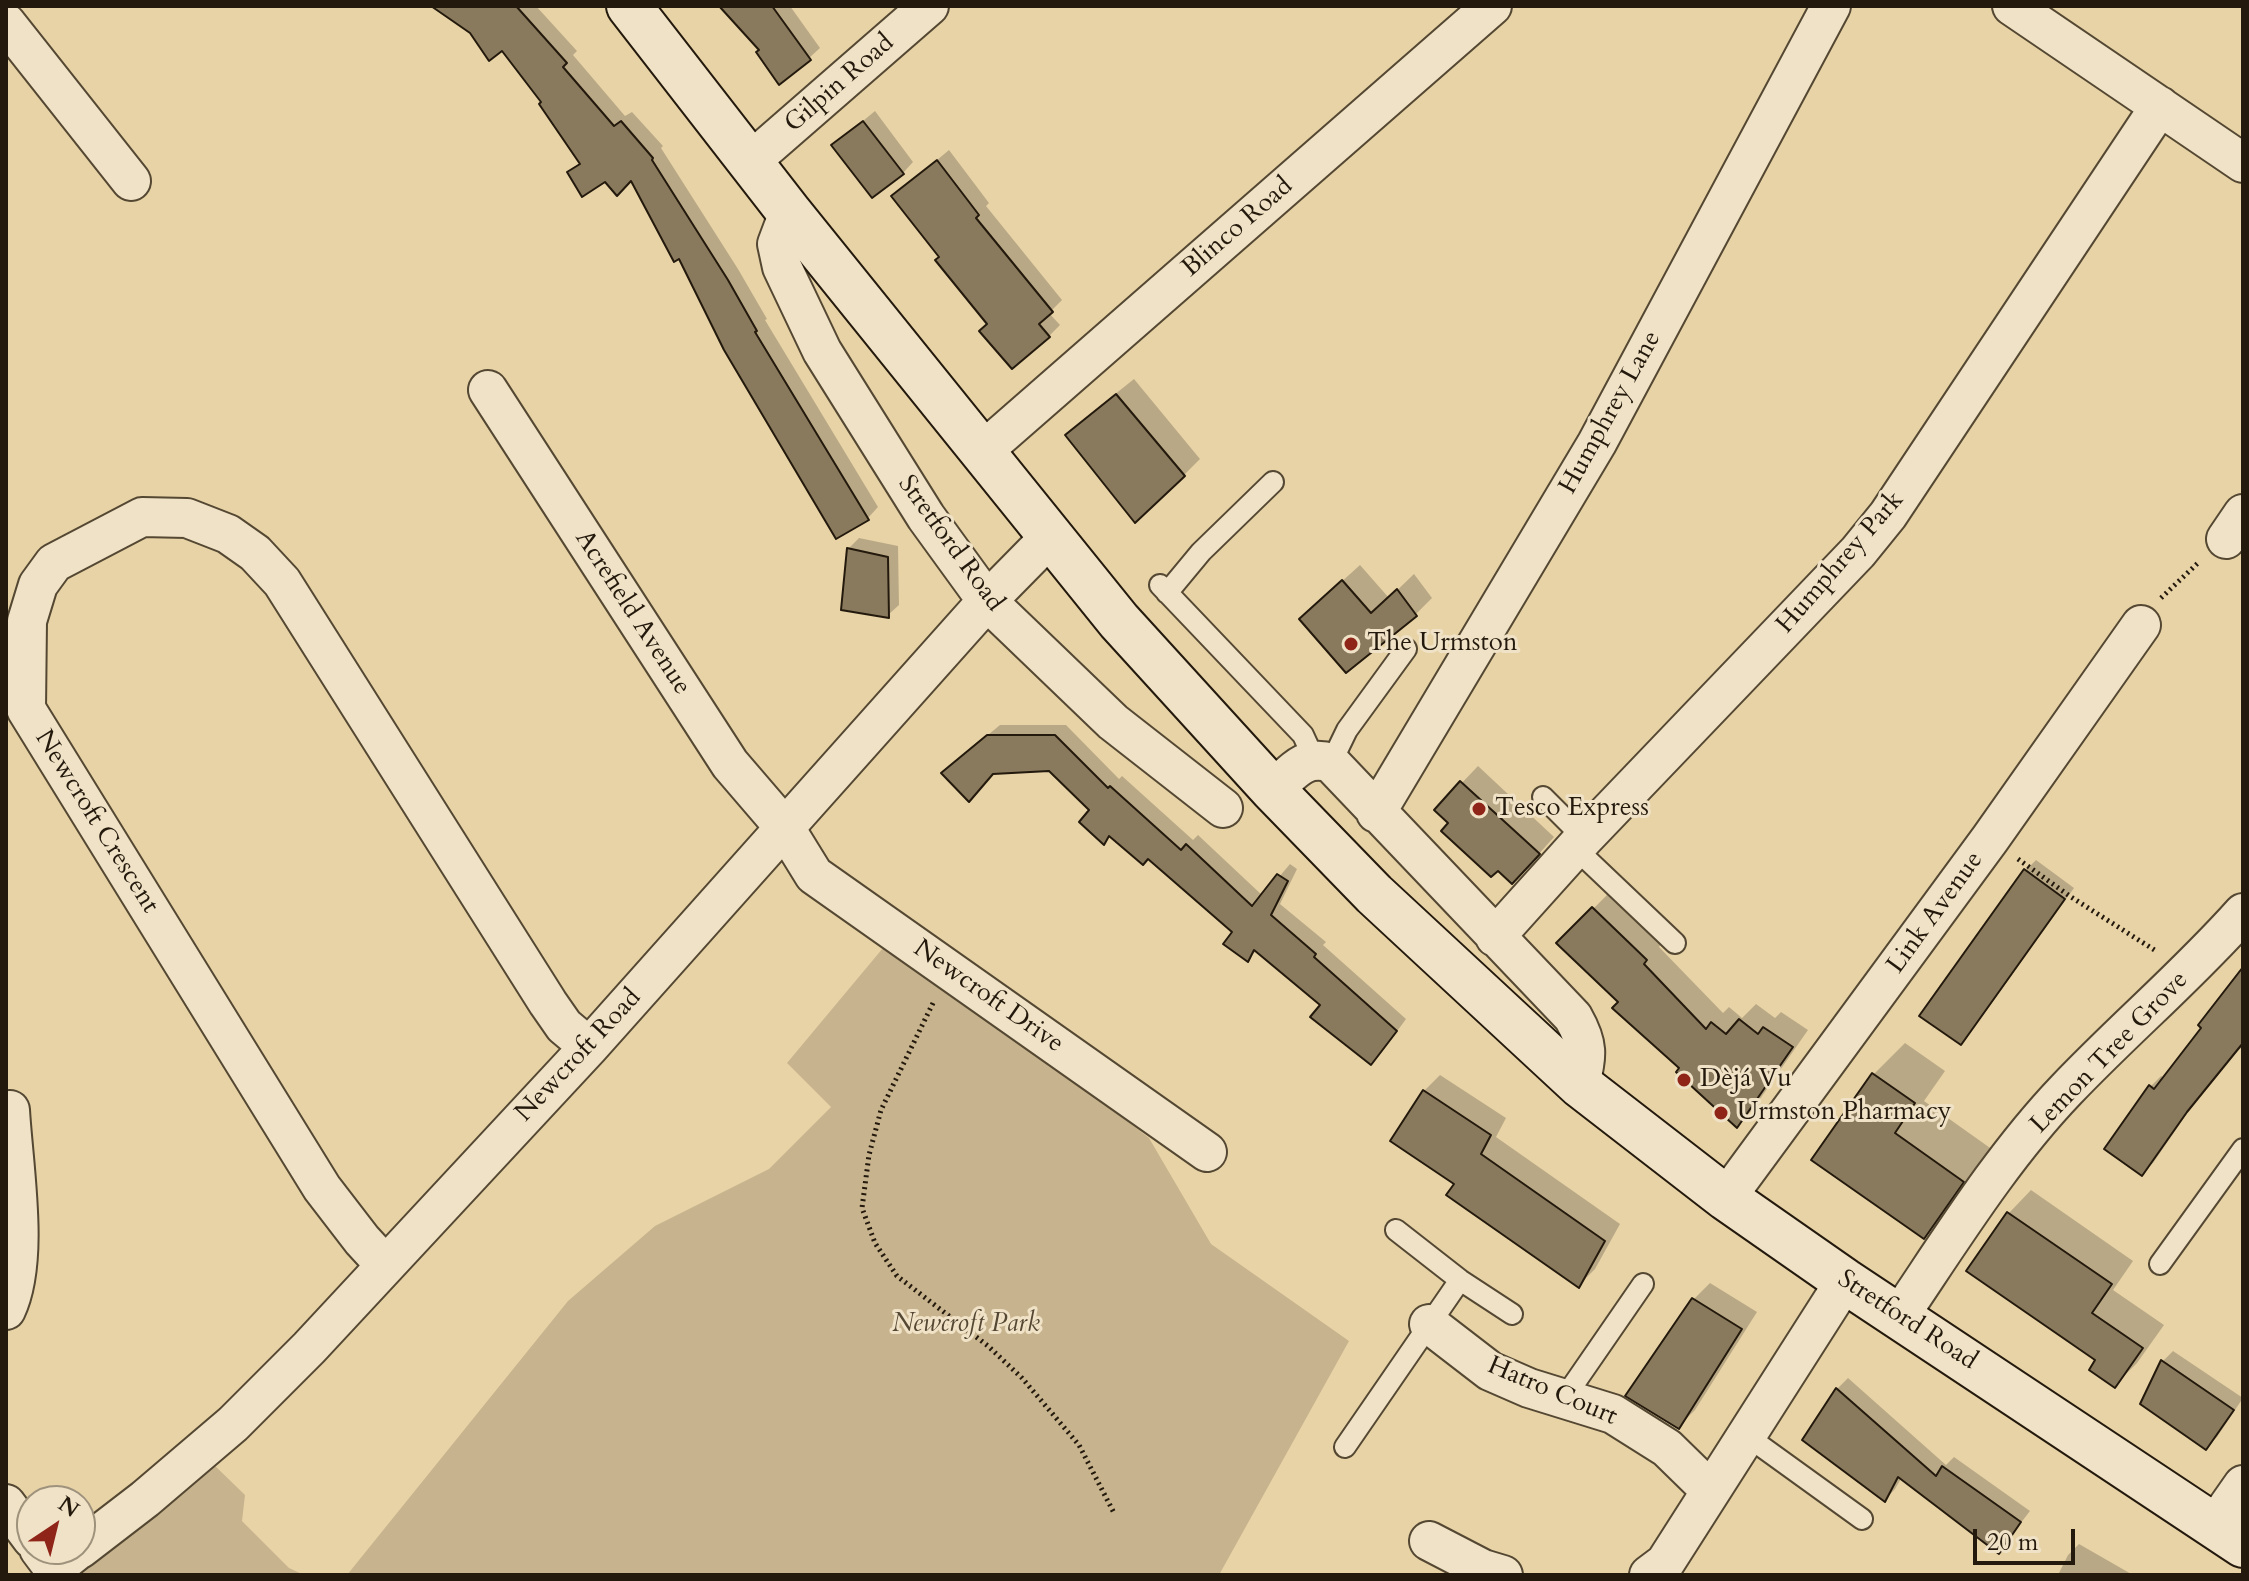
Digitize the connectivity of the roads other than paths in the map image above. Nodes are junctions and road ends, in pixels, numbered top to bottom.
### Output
1 (629, 6) edge
2 (929, 6) edge
3 (1492, 6) edge
4 (1831, 6) edge
5 (2012, 6) edge
6 (6, 23) edge
7 (2160, 106) junction
8 (751, 161) junction
9 (2243, 163) edge
10 (131, 181) dead end
11 (789, 212) junction
12 (488, 390) dead end
13 (984, 450) junction
14 (1273, 482) dead end
15 (1051, 536) junction
16 (987, 601) junction
17 (2141, 625) road end
18 (1406, 649) dead end
19 (1323, 761) junction
20 (1273, 790) junction
21 (1543, 797) dead end
22 (1223, 808) dead end
23 (1376, 813) junction
24 (785, 828) junction
25 (1580, 843) junction
26 (2243, 913) edge
27 (1495, 937) junction
28 (1675, 943) dead end
29 (589, 1047) junction
30 (1580, 1085) junction
31 (10, 1110) dead end
32 (2243, 1149) edge
33 (1207, 1152) dead end
34 (1726, 1198) junction
35 (1396, 1230) dead end
36 (2160, 1264) dead end
37 (385, 1265) junction
38 (1460, 1280) junction
39 (1845, 1281) junction
40 (1643, 1284) dead end
41 (6, 1310) edge
42 (1512, 1314) dead end
43 (1900, 1315) junction
44 (1429, 1324) junction
45 (1565, 1397) junction
46 (1747, 1436) junction
47 (1345, 1447) dead end
48 (2243, 1485) edge
49 (1711, 1491) junction
50 (1862, 1519) dead end
51 (96, 1528) edge
52 (2229, 1535) edge
53 (1429, 1541) dead end
54 (1488, 1573) edge
55 (1649, 1575) edge

1 - 8 main road, Stretford Road
2 - 8 street, Gilpin Road
3 - 13 street, Blinco Road
4 - 23 street, Humphrey Lane
5 - 7 street
6 - 10 street
7 - 9 street
7 - 25 street, Humphrey Park
8 - 11 main road, Stretford Road
11 - 13 main road, Stretford Road
11 - 16 street, Stretford Road
12 - 24 street, Acrefield Avenue
13 - 15 main road, Stretford Road
14 - 19 lane
15 - 16 street, Newcroft Road
15 - 20 main road, Stretford Road
16 - 22 street, Stretford Road
16 - 24 street, Newcroft Road
17 - 34 street, Link Avenue
18 - 19 lane
19 - 20 street
19 - 23 street
20 - 30 main road, Stretford Road
21 - 25 lane
23 - 27 street
24 - 29 street, Newcroft Road
24 - 33 street, Newcroft Drive
25 - 27 street, Humphrey Park
25 - 28 lane
26 - 43 street, Lemon Tree Grove
27 - 30 street
29 - 37 street, Newcroft Road
29 - 37 street, Newcroft Crescent
30 - 34 main road, Stretford Road
31 - 41 street
32 - 36 lane
34 - 39 main road, Stretford Road
35 - 38 lane
37 - 51 street, Newcroft Road
38 - 42 lane
38 - 44 lane
39 - 43 main road, Stretford Road
39 - 46 street
40 - 45 lane
43 - 52 main road, Stretford Road
44 - 45 street, Hatro Court
44 - 47 lane
45 - 49 street, Hatro Court
46 - 49 street
46 - 50 lane
48 - 52 street
49 - 55 street
53 - 54 street

